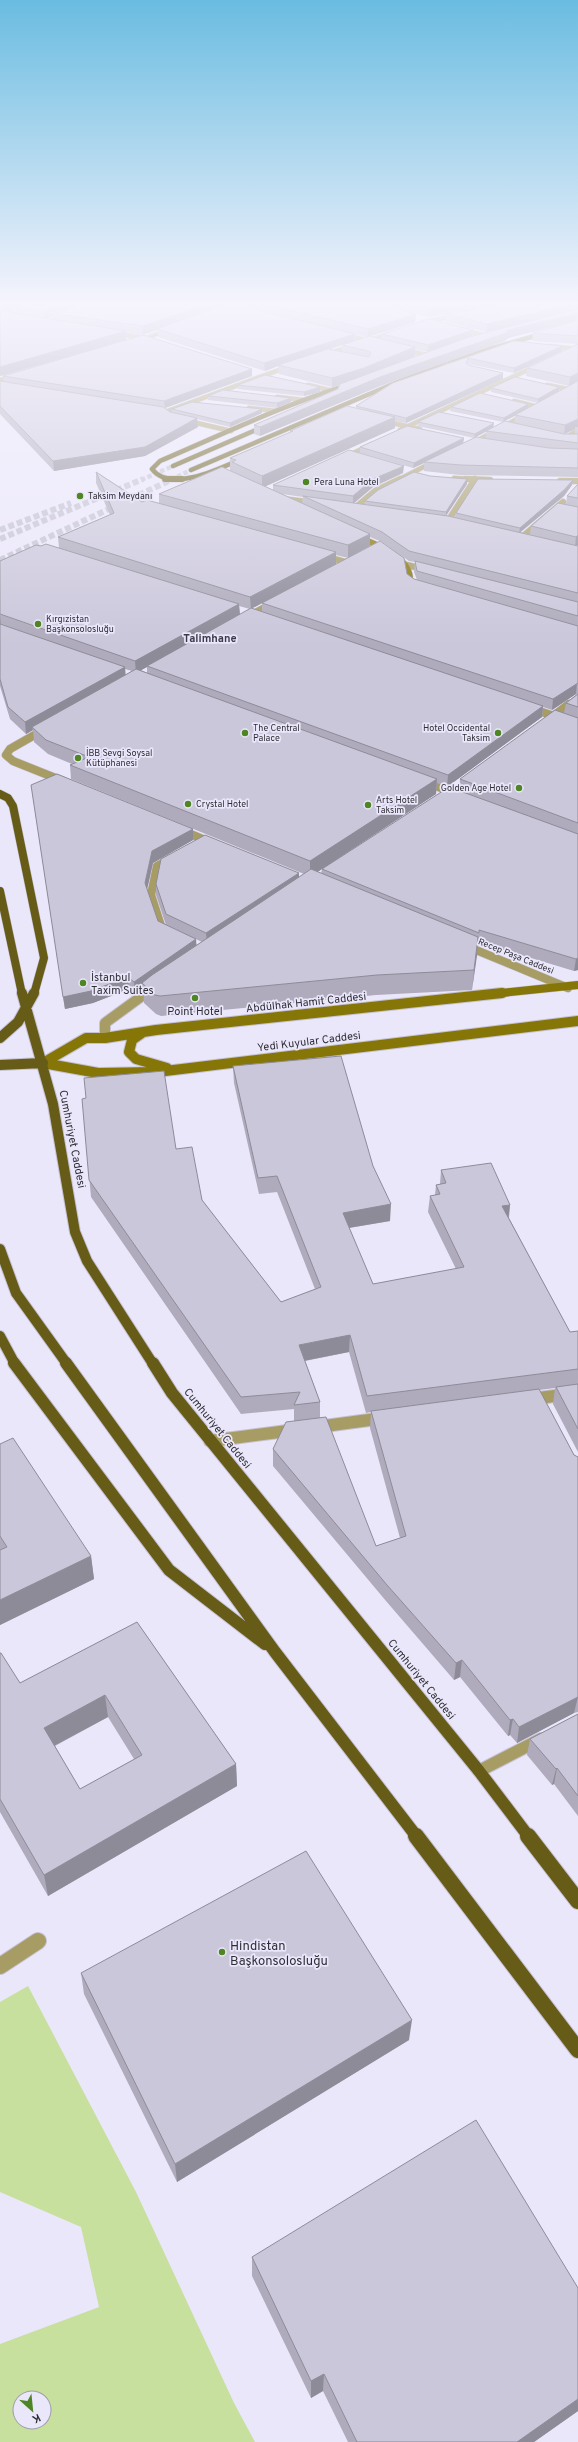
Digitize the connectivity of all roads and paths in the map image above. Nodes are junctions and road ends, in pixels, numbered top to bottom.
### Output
1 (171, 417) edge
2 (263, 417) edge
3 (313, 417) edge
4 (426, 417) edge
5 (521, 417) edge
6 (377, 420) edge
7 (272, 423) edge
8 (409, 426) junction
9 (496, 426) edge
10 (503, 427) junction
11 (511, 429) edge
12 (423, 430) edge
13 (578, 430) edge
14 (231, 431) junction
15 (396, 432) edge
16 (556, 438) edge
17 (563, 439) junction
18 (570, 440) edge
19 (376, 442) edge
20 (473, 443) junction
21 (466, 444) edge
22 (481, 444) edge
23 (350, 454) junction
24 (250, 455) edge
25 (364, 458) edge
26 (439, 459) edge
27 (336, 460) edge
28 (173, 466) tunnel mouth
29 (191, 470) tunnel mouth
30 (215, 470) junction
31 (406, 470) edge
32 (412, 472) junction
33 (222, 474) edge
34 (424, 475) edge
35 (444, 478) edge
36 (475, 479) junction
37 (498, 480) edge
38 (552, 480) edge
39 (578, 481) edge
40 (277, 498) joint
41 (563, 502) edge
42 (324, 504) edge
43 (348, 507) edge
44 (298, 508) edge
45 (355, 508) junction
46 (557, 508) junction
47 (363, 509) edge
48 (564, 509) edge
49 (440, 520) edge
50 (448, 521) junction
51 (455, 523) edge
52 (353, 534) edge
53 (514, 536) edge
54 (521, 538) junction
55 (528, 540) edge
56 (318, 555) edge
57 (407, 565) junction
58 (342, 567) edge
59 (436, 573) edge
60 (422, 587) edge
61 (279, 599) edge
62 (244, 612) edge
63 (251, 614) junction
64 (259, 616) edge
65 (238, 621) edge
66 (578, 698) edge
67 (523, 706) edge
68 (554, 716) junction
69 (578, 724) edge
70 (541, 725) edge
71 (50, 726) edge
72 (420, 781) edge
73 (72, 785) edge
74 (0, 794) edge
75 (464, 797) edge
76 (175, 827) edge
77 (205, 840) junction
78 (219, 845) edge
79 (191, 847) edge
80 (177, 855) edge
81 (0, 891) edge
82 (174, 935) edge
83 (453, 941) edge
84 (162, 982) edge
85 (578, 985) edge
86 (568, 988) junction
87 (26, 1012) junction
88 (578, 1021) edge
89 (156, 1030) junction
90 (0, 1038) edge
91 (105, 1038) junction
92 (43, 1063) junction
93 (0, 1065) edge
94 (177, 1070) junction
95 (0, 1249) edge
96 (0, 1336) edge
97 (578, 1393) edge
98 (541, 1398) junction
99 (517, 1401) edge
100 (548, 1412) edge
101 (399, 1416) edge
102 (210, 1440) junction
103 (275, 1652) junction
104 (550, 1735) edge
105 (479, 1772) junction
106 (578, 1901) edge
107 (38, 1941) dead end
108 (0, 1966) edge
109 (578, 2050) edge

1 - 14 street
2 - 14 main road
3 - 29 main road
4 - 8 street
5 - 10 street
6 - 8 street
7 - 28 main road
8 - 12 street
8 - 15 street
9 - 10 street
10 - 11 street
10 - 20 street
13 - 17 street
14 - 30 main road
16 - 17 street
17 - 18 street
19 - 23 street
20 - 21 street
20 - 22 street
23 - 25 street
23 - 27 street
24 - 30 main road
26 - 32 street
30 - 33 main road
31 - 32 street
32 - 34 street
32 - 45 street
35 - 36 street
36 - 37 street
36 - 50 street
38 - 39 street
40 - 42 street
40 - 44 main road
41 - 46 street
43 - 45 street
45 - 47 street
46 - 48 street
46 - 54 street
49 - 50 street
50 - 51 street
52 - 57 main road
53 - 54 street
54 - 55 street
56 - 58 street
57 - 59 street
57 - 60 main road
61 - 63 street
62 - 63 street
63 - 64 street
63 - 65 street
66 - 68 street
67 - 68 street
68 - 69 street
68 - 70 street
71 - 73 street
72 - 75 street
74 - 87 main road
76 - 77 street
77 - 78 street
77 - 79 street
80 - 82 street
81 - 87 main road, Cumhuriyet Caddesi
83 - 86 street, Recep Paşa Caddesi
84 - 91 street
85 - 86 main road, Abdülhak Hamit Caddesi
86 - 89 main road, Abdülhak Hamit Caddesi
87 - 90 main road
87 - 92 main road, Cumhuriyet Caddesi
88 - 94 main road, Yedi Kuyular Caddesi
89 - 91 main road, Abdülhak Hamit Caddesi
89 - 94 main road
91 - 92 main road, Abdülhak Hamit Caddesi
92 - 93 main road
92 - 94 main road, Yedi Kuyular Caddesi
92 - 102 main road, Cumhuriyet Caddesi
95 - 103 main road
96 - 103 main road
97 - 98 street
98 - 99 street
98 - 100 street
101 - 102 street
102 - 105 main road, Cumhuriyet Caddesi
103 - 109 main road
104 - 105 street
105 - 106 main road, Cumhuriyet Caddesi
107 - 108 street

